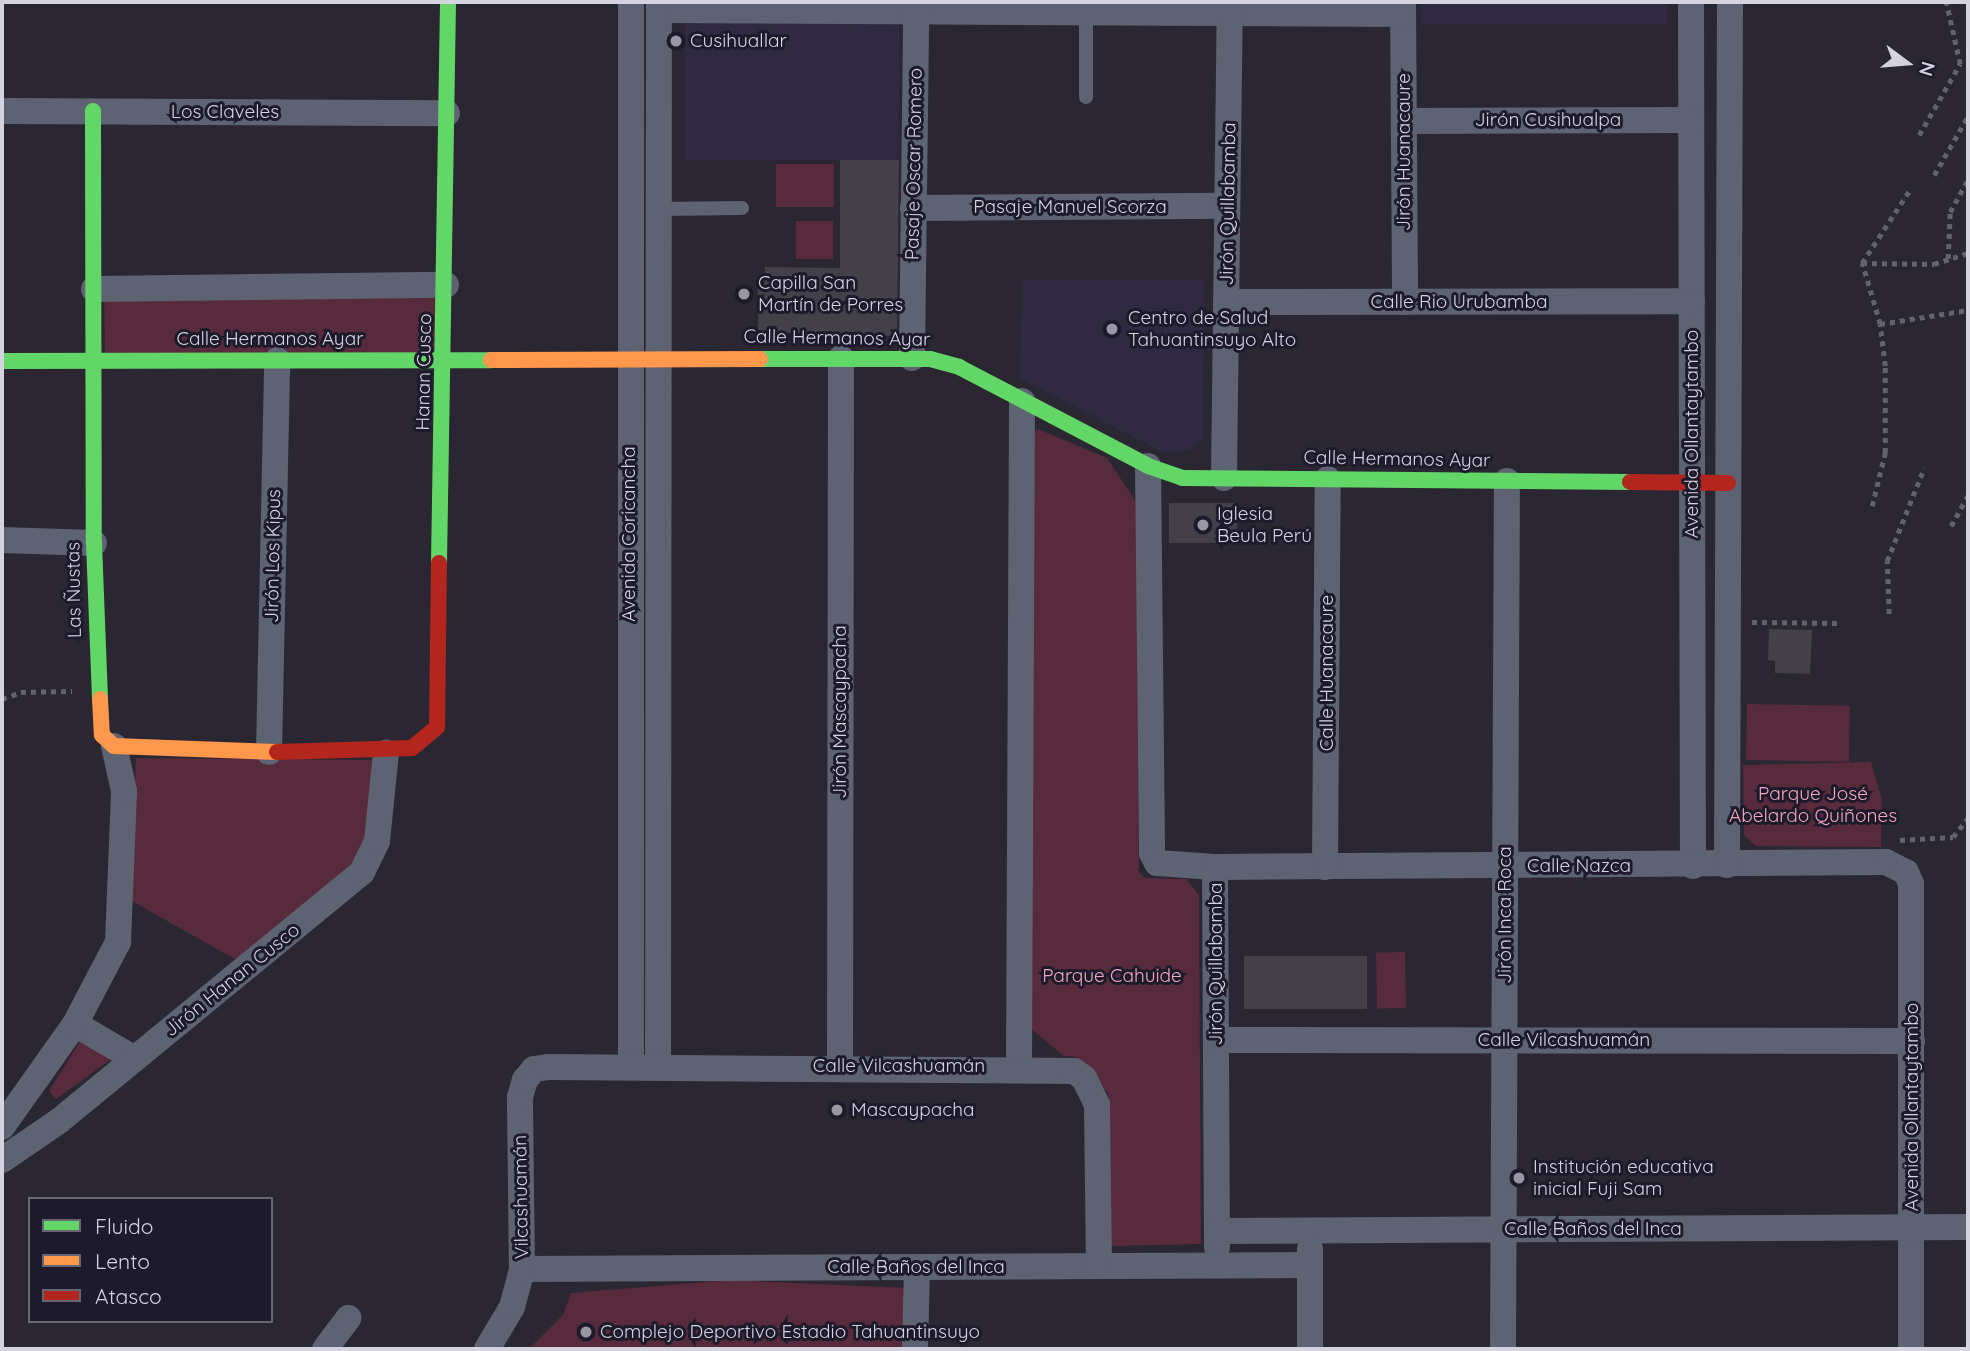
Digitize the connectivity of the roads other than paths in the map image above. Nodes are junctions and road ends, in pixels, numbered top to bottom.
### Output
1 (447, 2) edge
2 (631, 2) edge
3 (1691, 2) edge
4 (1730, 2) edge
5 (659, 6) edge
6 (1403, 8) edge
7 (916, 11) junction
8 (1086, 12) junction
9 (1230, 13) junction
10 (1086, 97) dead end
11 (2, 111) edge
12 (93, 111) junction
13 (447, 113) junction
14 (1691, 120) junction
15 (1404, 121) junction
16 (1227, 206) junction
17 (742, 208) dead end
18 (913, 208) junction
19 (659, 209) junction
20 (446, 285) junction
21 (94, 289) junction
22 (1692, 301) junction
23 (1226, 302) junction
24 (1405, 302) junction
25 (841, 358) junction
26 (912, 358) junction
27 (629, 359) junction
28 (659, 359) junction
29 (277, 360) junction
30 (446, 360) junction
31 (2, 361) edge
32 (95, 361) junction
33 (1022, 401) junction
34 (1148, 466) junction
35 (1224, 478) junction
36 (1328, 480) junction
37 (1507, 481) junction
38 (1692, 483) junction
39 (1728, 483) junction
40 (2, 540) edge
41 (94, 543) junction
42 (114, 746) junction
43 (269, 752) junction
44 (386, 752) junction
45 (1727, 865) junction
46 (1693, 866) junction
47 (1215, 867) junction
48 (1325, 867) junction
49 (1506, 867) junction
50 (1901, 867) joint
51 (75, 1024) junction
52 (1216, 1040) junction
53 (1505, 1040) junction
54 (1912, 1041) junction
55 (135, 1059) junction
56 (631, 1066) junction
57 (658, 1066) junction
58 (840, 1066) junction
59 (1019, 1066) junction
60 (525, 1080) joint
61 (26, 1098) junction
62 (59, 1121) junction
63 (2, 1127) edge
64 (2, 1160) edge
65 (1912, 1227) junction
66 (1968, 1227) edge
67 (1504, 1229) junction
68 (1311, 1230) junction
69 (1217, 1231) junction
70 (1218, 1265) junction
71 (1310, 1265) junction
72 (1099, 1266) junction
73 (917, 1267) junction
74 (522, 1269) junction
75 (348, 1318) dead end
76 (325, 1349) edge
77 (487, 1349) edge
78 (915, 1349) edge
79 (1310, 1349) edge
80 (1503, 1349) edge
81 (1911, 1349) edge

1 - 13 street, Hanan Cusco
2 - 27 street, Avenida Coricancha
3 - 14 street, Avenida Ollantaytambo
4 - 39 street, Avenida Ollantaytambo
5 - 7 street
5 - 19 street, Avenida Coricancha
6 - 9 street
6 - 15 street, Jirón Huanacaure
7 - 8 street
7 - 18 street, Pasaje Oscar Romero
8 - 9 street
8 - 10 lane
9 - 16 street, Jirón Quillabamba
11 - 12 street, Los Claveles
12 - 13 street, Los Claveles
12 - 21 street, Las Ñustas
13 - 20 street, Hanan Cusco
14 - 15 street, Jirón Cusihualpa
14 - 22 street, Avenida Ollantaytambo
15 - 24 street, Jirón Huanacaure
16 - 18 street, Pasaje Manuel Scorza
16 - 23 street, Jirón Quillabamba
17 - 19 lane
18 - 26 street, Pasaje Oscar Romero
19 - 28 street, Avenida Coricancha
20 - 21 street
20 - 30 street, Hanan Cusco
21 - 32 street, Las Ñustas
22 - 24 street, Calle Rio Urubamba
22 - 38 street, Avenida Ollantaytambo
23 - 24 street, Calle Rio Urubamba
23 - 35 street, Jirón Quillabamba
25 - 26 street, Calle Hermanos Ayar
25 - 28 street, Calle Hermanos Ayar
25 - 58 street, Jirón Mascaypacha
26 - 33 street, Calle Hermanos Ayar
27 - 28 street, Calle Hermanos Ayar
27 - 30 street, Calle Hermanos Ayar
27 - 56 street, Avenida Coricancha
28 - 57 street, Avenida Coricancha
29 - 30 street, Calle Hermanos Ayar
29 - 32 street, Calle Hermanos Ayar
29 - 43 street, Jirón Los Kipus
30 - 44 street, Hanan Cusco
31 - 32 street, Calle Hermanos Ayar
32 - 41 street, Las Ñustas
33 - 34 street, Calle Hermanos Ayar
33 - 59 street
34 - 35 street, Calle Hermanos Ayar
34 - 47 street, Jirón Quillabamba
35 - 36 street, Calle Hermanos Ayar
36 - 37 street, Calle Hermanos Ayar
36 - 48 street, Calle Huanacaure
37 - 38 street, Calle Hermanos Ayar
37 - 49 street, Jirón Inca Roca
38 - 39 street, Calle Hermanos Ayar
38 - 46 street, Avenida Ollantaytambo
39 - 45 street, Avenida Ollantaytambo
40 - 41 street
41 - 42 street, Las Ñustas
42 - 43 street
42 - 51 street
43 - 44 street
44 - 55 street, Jirón Hanan Cusco
45 - 46 street, Calle Nazca
45 - 50 street, Calle Nazca
46 - 49 street, Calle Nazca
47 - 48 street, Calle Nazca
47 - 52 street, Jirón Quillabamba
48 - 49 street, Calle Nazca
49 - 53 street, Jirón Inca Roca
50 - 54 street, Avenida Ollantaytambo
51 - 55 street
51 - 61 street
52 - 53 street, Calle Vilcashuamán
52 - 69 street, Jirón Quillabamba
53 - 54 street, Calle Vilcashuamán
53 - 67 street, Jirón Inca Roca
54 - 65 street, Avenida Ollantaytambo
55 - 62 street, Jirón Hanan Cusco
56 - 57 street, Calle Vilcashuamán
56 - 60 street, Calle Vilcashuamán
57 - 58 street, Calle Vilcashuamán
58 - 59 street, Calle Vilcashuamán
59 - 72 street, Calle Vilcashuamán
60 - 74 street, Vilcashuamán
61 - 62 street
61 - 63 street
62 - 64 street, Jirón Hanan Cusco
65 - 66 street, Calle Baños del Inca
65 - 67 street, Calle Baños del Inca
65 - 81 street, Avenida Ollantaytambo
67 - 68 street, Calle Baños del Inca
67 - 80 street, Jirón Inca Roca
68 - 69 street, Calle Baños del Inca
68 - 71 street
69 - 70 street, Jirón Quillabamba
70 - 71 street, Calle Baños del Inca
70 - 72 street, Calle Baños del Inca
71 - 79 street
72 - 73 street, Calle Baños del Inca
73 - 74 street, Calle Baños del Inca
73 - 78 street
74 - 77 street, Vilcashuamán
75 - 76 street

